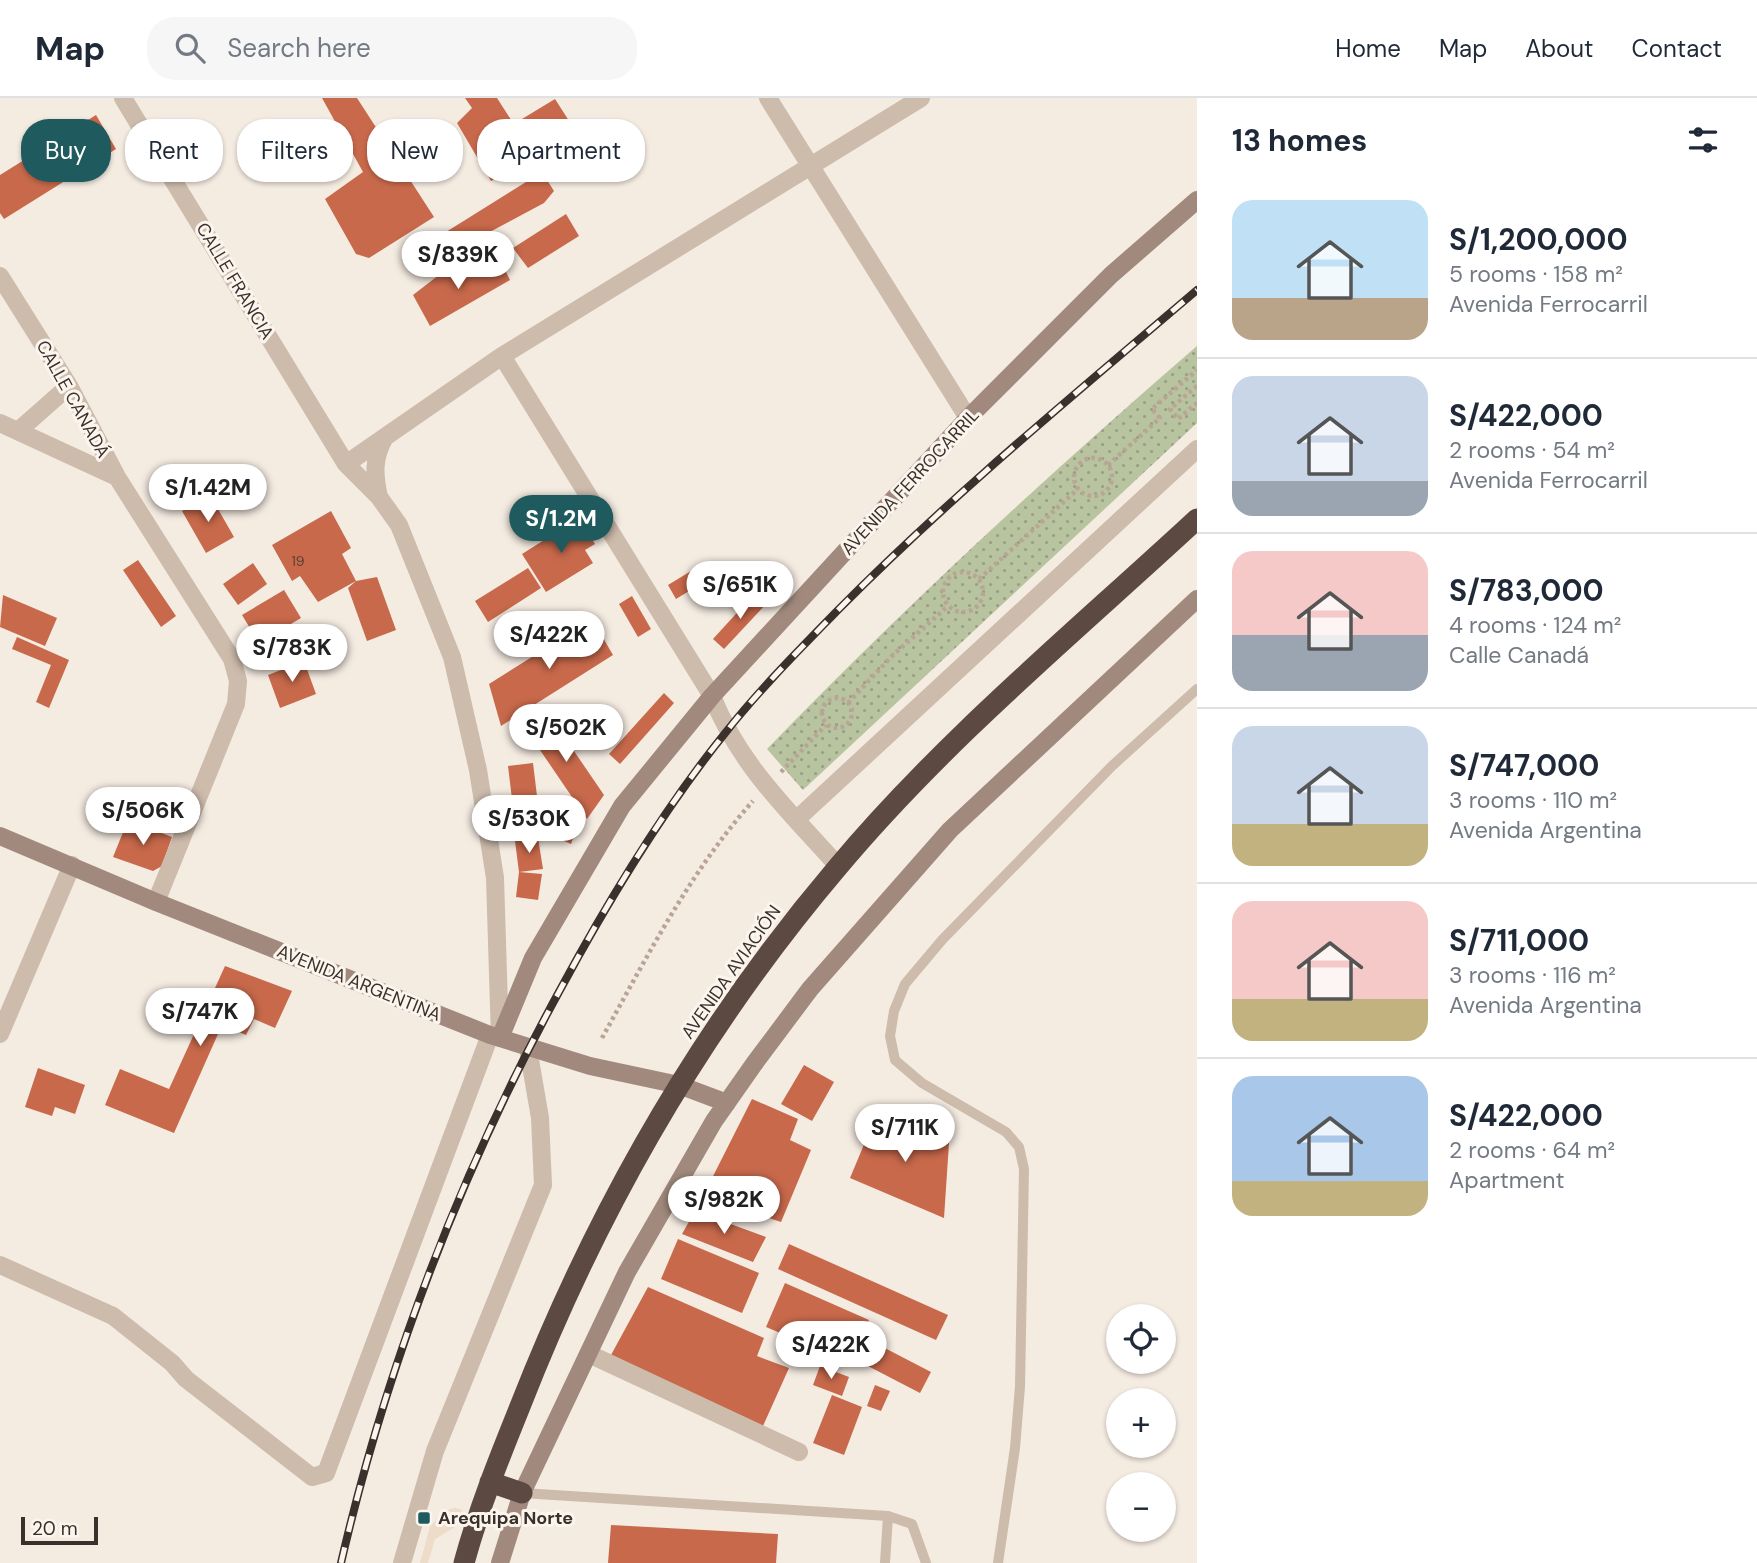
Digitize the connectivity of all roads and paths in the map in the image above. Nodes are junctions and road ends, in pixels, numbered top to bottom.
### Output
1 (123, 98) edge
2 (768, 98) edge
3 (921, 98) edge
4 (810, 169) junction
5 (1197, 200) edge
6 (0, 276) edge
7 (502, 356) junction
8 (1197, 370) edge
9 (69, 386) junction
10 (1197, 386) edge
11 (1197, 403) edge
12 (968, 418) junction
13 (0, 423) edge
14 (18, 431) junction
15 (384, 438) junction
16 (1197, 449) edge
17 (346, 464) junction
18 (1108, 465) junction
19 (117, 477) junction
20 (1078, 489) junction
21 (379, 497) junction
22 (1197, 519) edge
23 (979, 579) junction
24 (1197, 600) edge
25 (948, 606) junction
26 (1197, 689) edge
27 (712, 696) junction
28 (848, 703) junction
29 (826, 725) junction
30 (780, 772) dead end
31 (756, 798) dead end
32 (797, 819) junction
33 (0, 835) edge
34 (72, 864) junction
35 (838, 866) junction
36 (156, 902) junction
37 (0, 1034) edge
38 (495, 1037) junction
39 (602, 1038) dead end
40 (528, 1048) junction
41 (680, 1085) junction
42 (727, 1103) junction
43 (0, 1265) edge
44 (589, 1354) junction
45 (799, 1452) dead end
46 (490, 1482) junction
47 (522, 1493) junction
48 (888, 1516) junction
49 (501, 1562) edge
50 (402, 1563) edge
51 (464, 1563) edge
52 (886, 1563) edge
53 (926, 1563) edge
54 (999, 1563) edge

1 - 17 street, CALLE FRANCIA
2 - 4 street
3 - 4 street
4 - 7 street
4 - 12 street
5 - 12 street, AVENIDA FERROCARRIL
6 - 9 street, CALLE CANADÁ
7 - 15 street
7 - 27 street
8 - 18 path
9 - 14 street
9 - 19 street, CALLE CANADÁ
10 - 11 path
12 - 27 street, AVENIDA FERROCARRIL
13 - 14 street
14 - 19 street
15 - 17 street
15 - 21 street
16 - 32 street
17 - 21 street, CALLE FRANCIA
18 - 20 path
18 - 20 path
19 - 36 street, CALLE CANADÁ
20 - 23 path
21 - 38 street, CALLE FRANCIA
22 - 35 highway, AVENIDA AVIACIÓN
23 - 25 path
23 - 25 path
24 - 42 street
25 - 28 path
26 - 54 lane
27 - 32 street
27 - 38 street, AVENIDA FERROCARRIL
28 - 29 path
28 - 29 path
29 - 30 path
31 - 39 path
32 - 35 street
33 - 34 street, AVENIDA ARGENTINA
34 - 36 street, AVENIDA ARGENTINA
34 - 37 street
35 - 41 highway, AVENIDA AVIACIÓN
36 - 38 street, AVENIDA ARGENTINA
38 - 40 street, AVENIDA ARGENTINA
38 - 43 street
40 - 41 street, AVENIDA ARGENTINA
40 - 50 street
41 - 42 street, AVENIDA ARGENTINA
41 - 46 highway, AVENIDA AVIACIÓN
42 - 44 street
44 - 45 street
44 - 47 street
46 - 47 highway
46 - 51 highway, AVENIDA AVIACIÓN
47 - 48 lane
47 - 49 street
48 - 52 lane
48 - 53 lane

